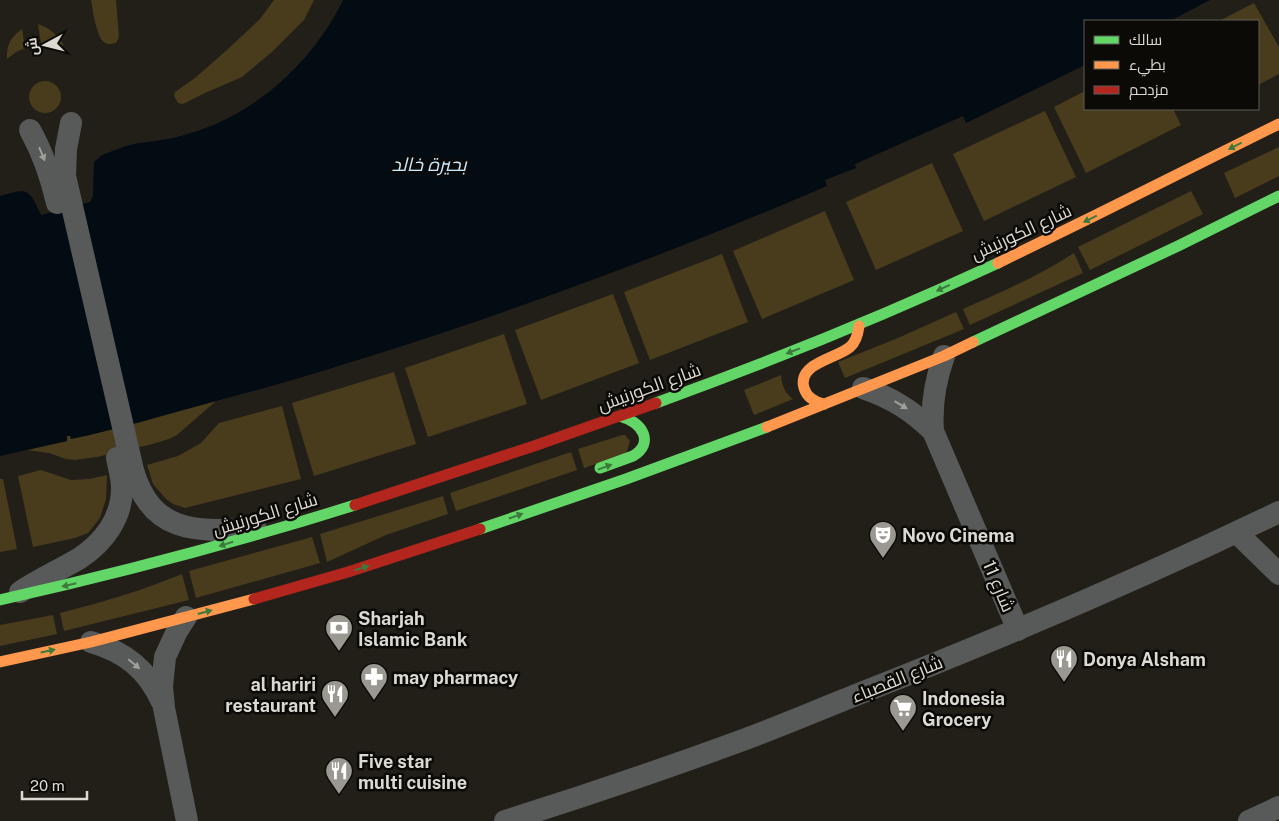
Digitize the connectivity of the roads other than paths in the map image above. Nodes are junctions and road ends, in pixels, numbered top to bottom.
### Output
1 (71, 123) dead end
2 (1279, 124) edge
3 (30, 130) dead end
4 (58, 178) junction
5 (1279, 196) edge
6 (860, 324) junction
7 (944, 356) junction
8 (863, 388) junction
9 (824, 404) junction
10 (622, 417) junction
11 (933, 431) junction
12 (124, 459) junction
13 (587, 474) dead end
14 (577, 484) dead end
15 (570, 498) junction
16 (156, 512) junction
17 (1279, 512) edge
18 (290, 525) junction
19 (109, 531) junction
20 (1237, 533) junction
21 (1279, 574) edge
22 (5, 599) edge
23 (186, 617) junction
24 (1018, 630) junction
25 (91, 642) junction
26 (0, 662) edge
27 (164, 708) junction
28 (187, 821) edge
29 (505, 821) edge

1 - 4 street
2 -> 6 main road, شارع الكورنيش
3 -> 4 street
4 - 12 street
5 - 7 main road
6 - 9 main road
6 -> 10 main road, شارع الكورنيش
7 - 8 main road
7 - 11 street, شارع 11
8 - 9 main road
8 -> 11 street, شارع 11
9 - 15 main road
13 -> 10 main road
10 - 18 main road, شارع الكورنيش
11 - 24 street, شارع 11
12 - 16 street
12 - 19 street
14 - 15 main road
23 -> 15 main road
16 - 18 street
16 - 19 street
17 - 20 street, شارع القصباء
18 -> 22 main road, شارع الكورنيش
19 - 22 street
20 - 21 street
20 - 24 street, شارع القصباء
23 - 25 main road
23 - 27 street
24 - 29 street, شارع القصباء
26 -> 25 main road
25 -> 27 street
27 - 28 street

